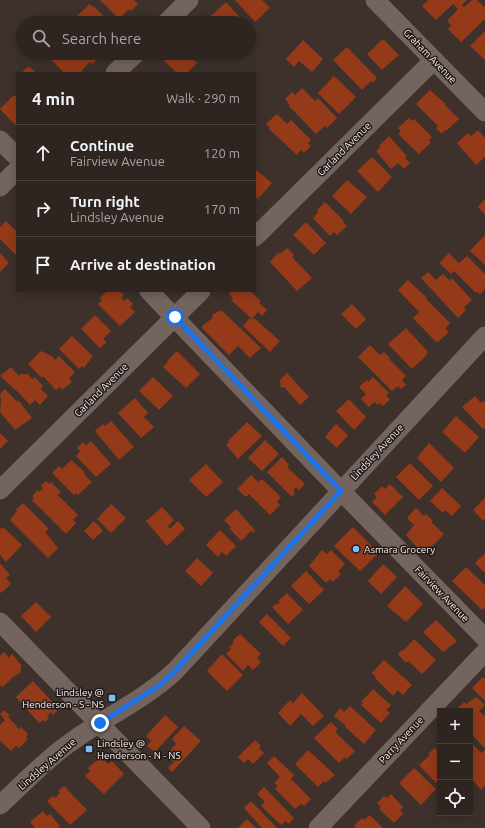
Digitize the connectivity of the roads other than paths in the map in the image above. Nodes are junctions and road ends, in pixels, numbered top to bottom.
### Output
1 (189, 0) edge
2 (375, 0) edge
3 (173, 16) edge
4 (129, 60) edge
5 (434, 60) junction
6 (116, 72) edge
7 (485, 112) edge
8 (0, 140) edge
9 (16, 156) edge
10 (16, 171) edge
11 (0, 187) edge
12 (256, 236) edge
13 (150, 292) edge
14 (200, 292) edge
15 (175, 317) junction
16 (485, 336) edge
17 (0, 490) edge
18 (341, 491) junction
19 (0, 622) edge
20 (485, 638) edge
21 (485, 652) edge
22 (100, 723) junction
23 (0, 805) edge
24 (201, 828) edge
25 (318, 828) edge

1 - 3 street
2 - 5 street, Graham Avenue
4 - 6 street
5 - 7 street, Graham Avenue
5 - 12 street, Garland Avenue
8 - 9 street
10 - 11 street
13 - 15 street, Fairview Avenue
14 - 15 street, Garland Avenue
15 - 17 street, Garland Avenue
15 - 18 street, Fairview Avenue
16 - 18 street, Lindsley Avenue
18 - 20 street, Fairview Avenue
18 - 22 street, Lindsley Avenue
19 - 22 street
21 - 25 street, Parry Avenue
22 - 23 street, Lindsley Avenue
22 - 24 street

